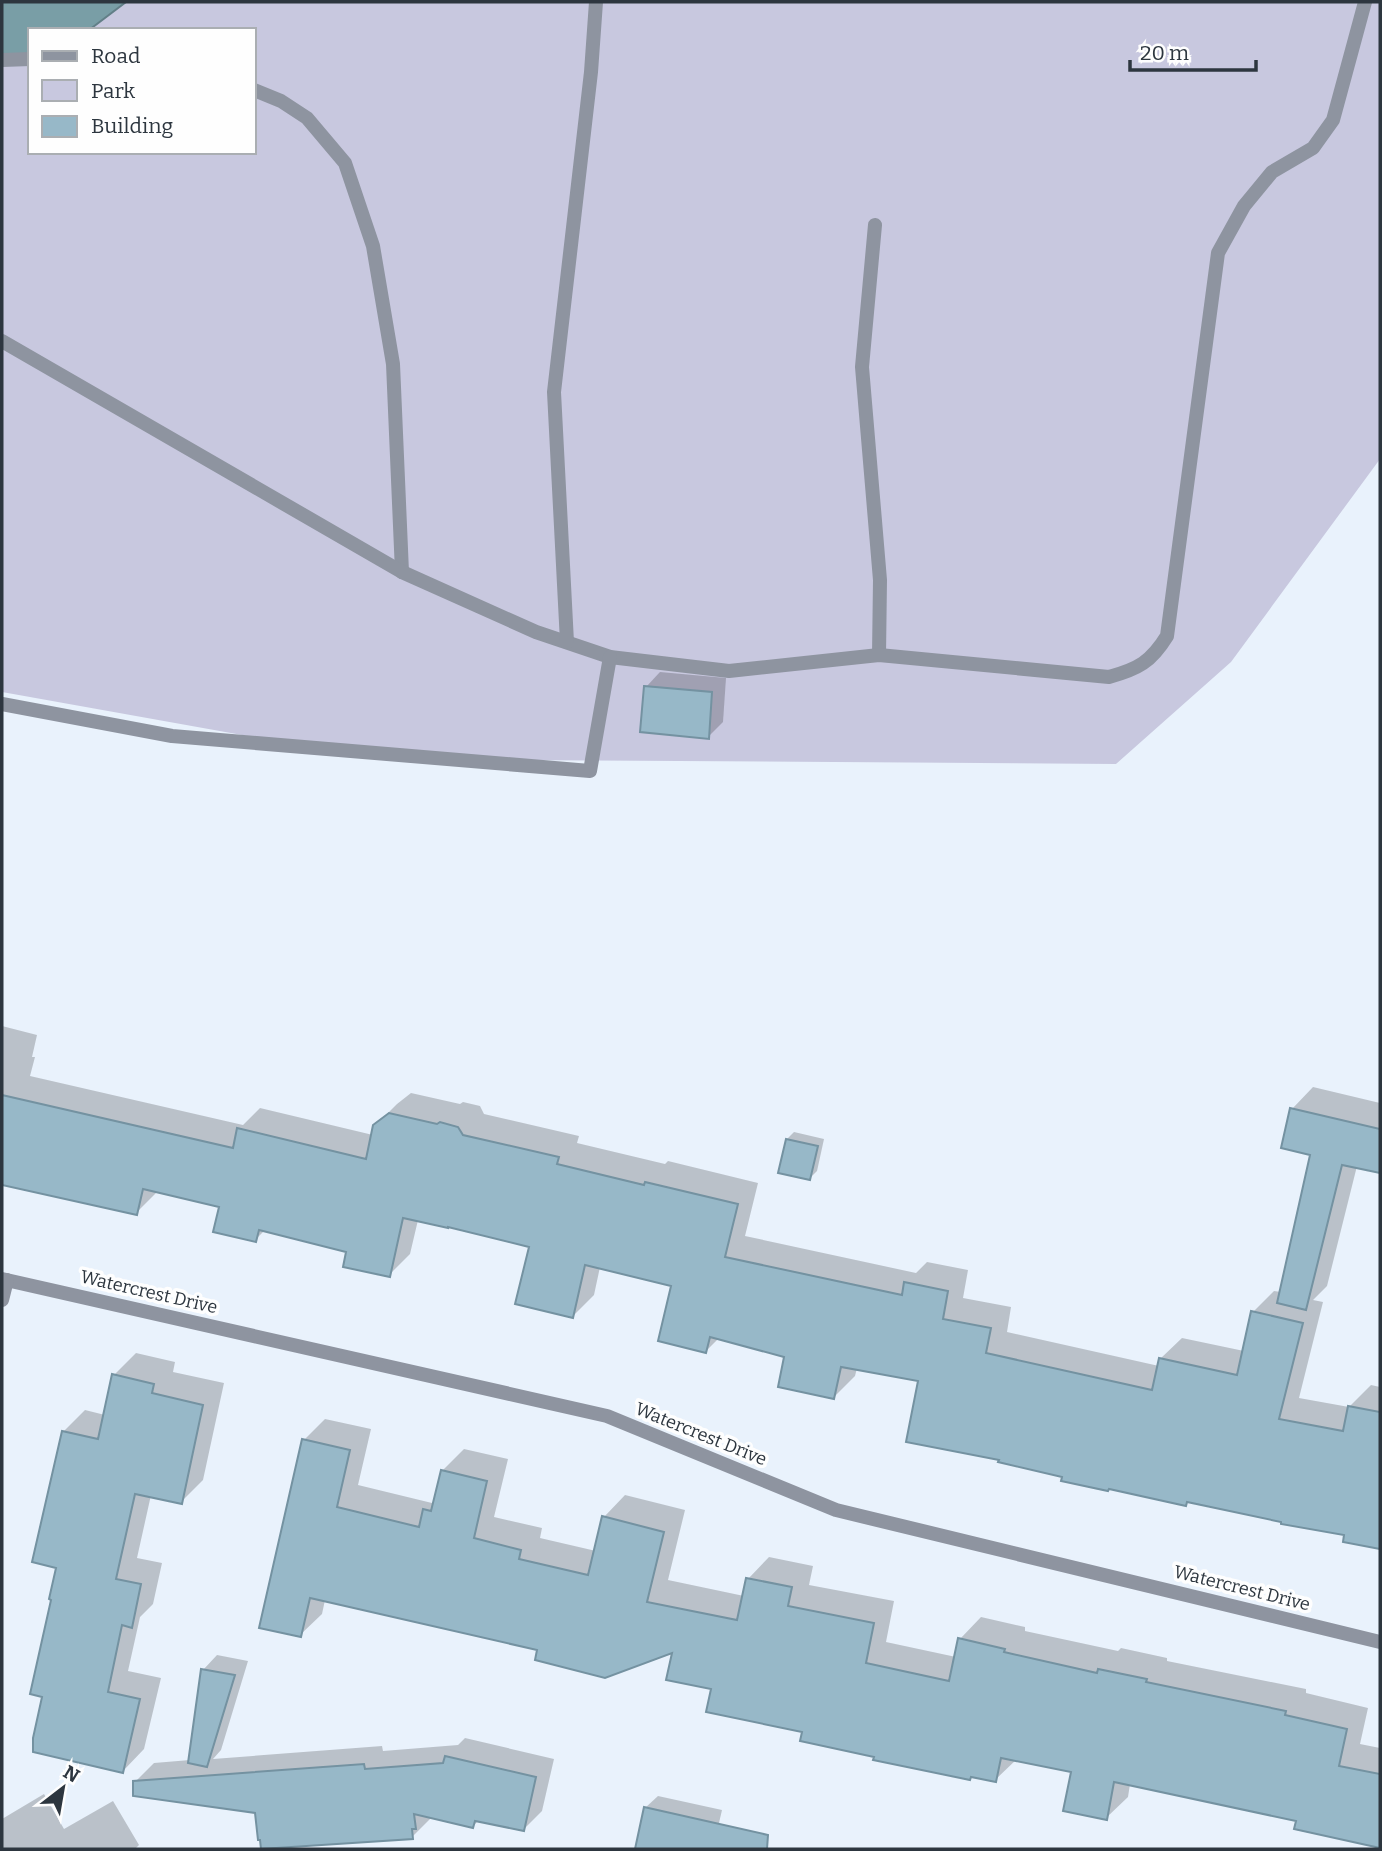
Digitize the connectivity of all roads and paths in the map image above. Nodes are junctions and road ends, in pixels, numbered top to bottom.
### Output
1 (596, 2) edge
2 (1365, 2) edge
3 (28, 59) edge
4 (2, 60) edge
5 (256, 91) edge
6 (875, 225) dead end
7 (2, 341) edge
8 (402, 572) junction
9 (567, 642) junction
10 (879, 654) junction
11 (610, 657) junction
12 (2, 704) edge
13 (4, 1279) edge
14 (2, 1300) edge
15 (1380, 1642) edge

1 - 9 street
2 - 10 street
3 - 4 street
5 - 8 street
6 - 10 street
7 - 8 street
8 - 9 street
9 - 11 street
10 - 11 street
11 - 12 street
13 - 14 street
13 - 15 street, Watercrest Drive

